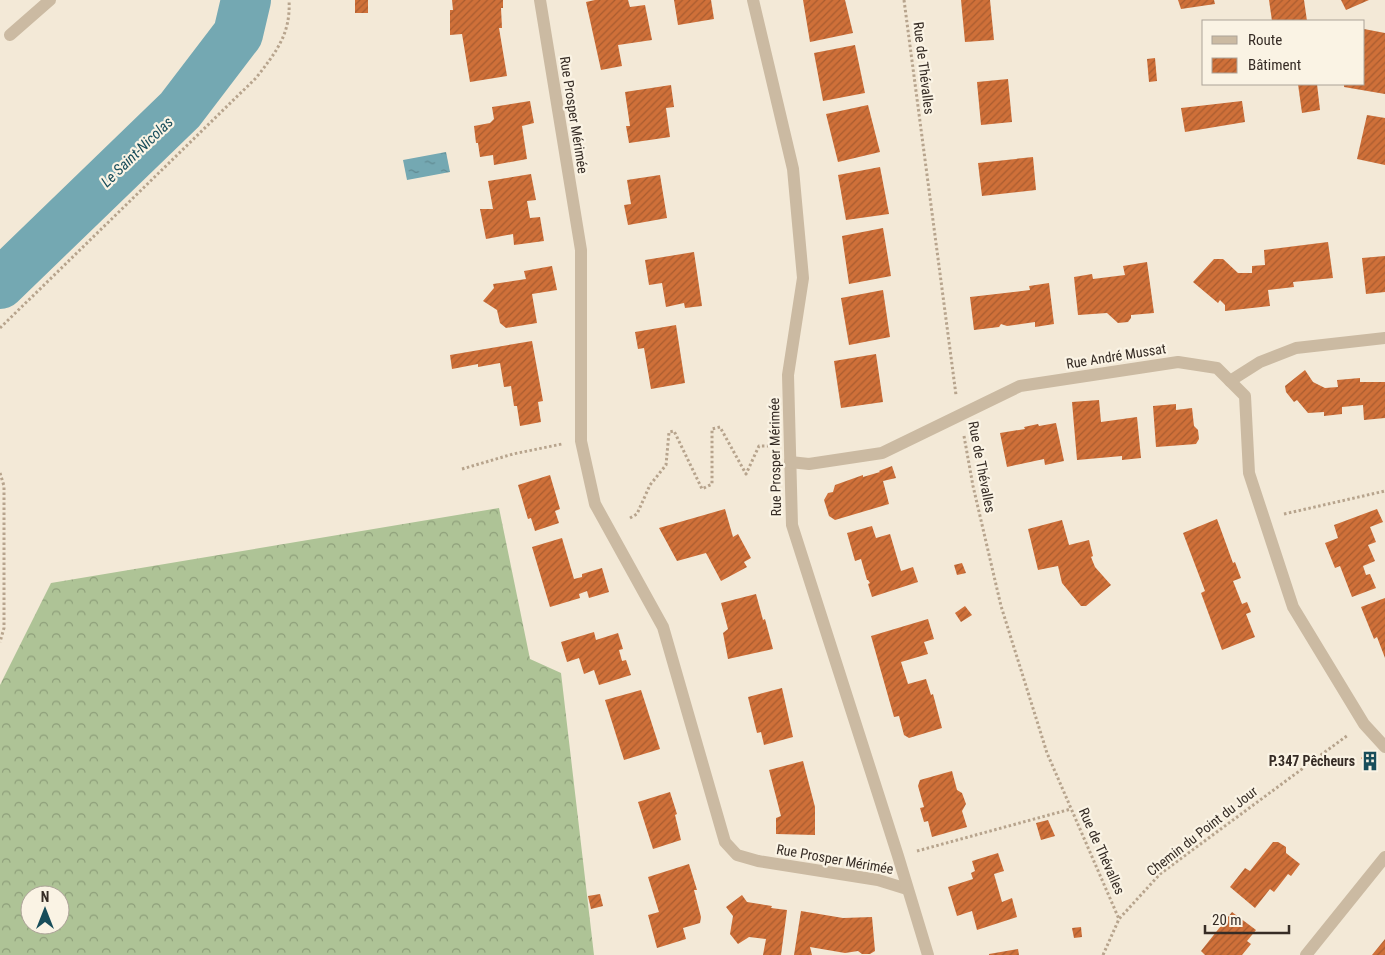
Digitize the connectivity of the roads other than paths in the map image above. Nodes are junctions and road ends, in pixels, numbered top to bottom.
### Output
1 (50, 0) edge
2 (540, 0) edge
3 (753, 0) edge
4 (10, 35) dead end
5 (1385, 338) edge
6 (1230, 381) junction
7 (790, 462) junction
8 (1385, 748) edge
9 (1385, 857) edge
10 (907, 889) junction
11 (928, 955) edge
12 (1306, 955) edge

1 - 4 street
2 - 10 street, Rue Prosper Mérimée
3 - 7 street, Rue Prosper Mérimée
5 - 6 street
6 - 7 street, Rue André Mussat
6 - 8 street, Rue André Mussat
7 - 10 street, Rue Prosper Mérimée
9 - 12 street
10 - 11 street

